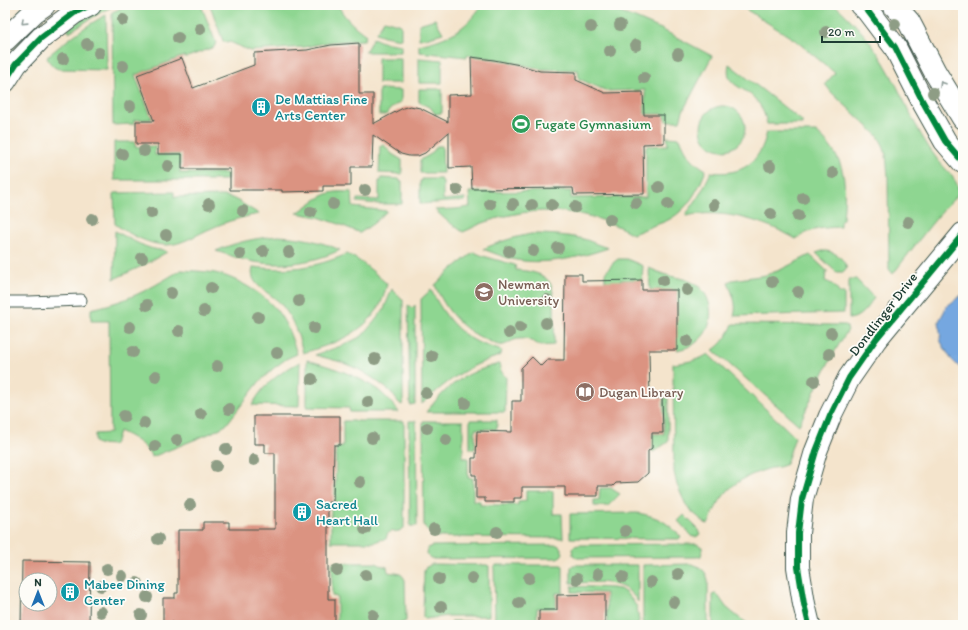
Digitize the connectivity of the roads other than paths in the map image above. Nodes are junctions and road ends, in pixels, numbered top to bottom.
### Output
1 (44, 5) edge
2 (90, 5) edge
3 (861, 5) edge
4 (894, 5) edge
5 (5, 40) edge
6 (5, 81) edge
7 (963, 118) edge
8 (963, 162) edge
9 (963, 234) edge
10 (81, 300) dead end
11 (5, 302) edge
12 (809, 625) edge

1 -> 5 street
2 - 6 street
3 - 8 street
7 -> 4 street
9 - 12 street, Dondlinger Drive
10 - 11 lane

